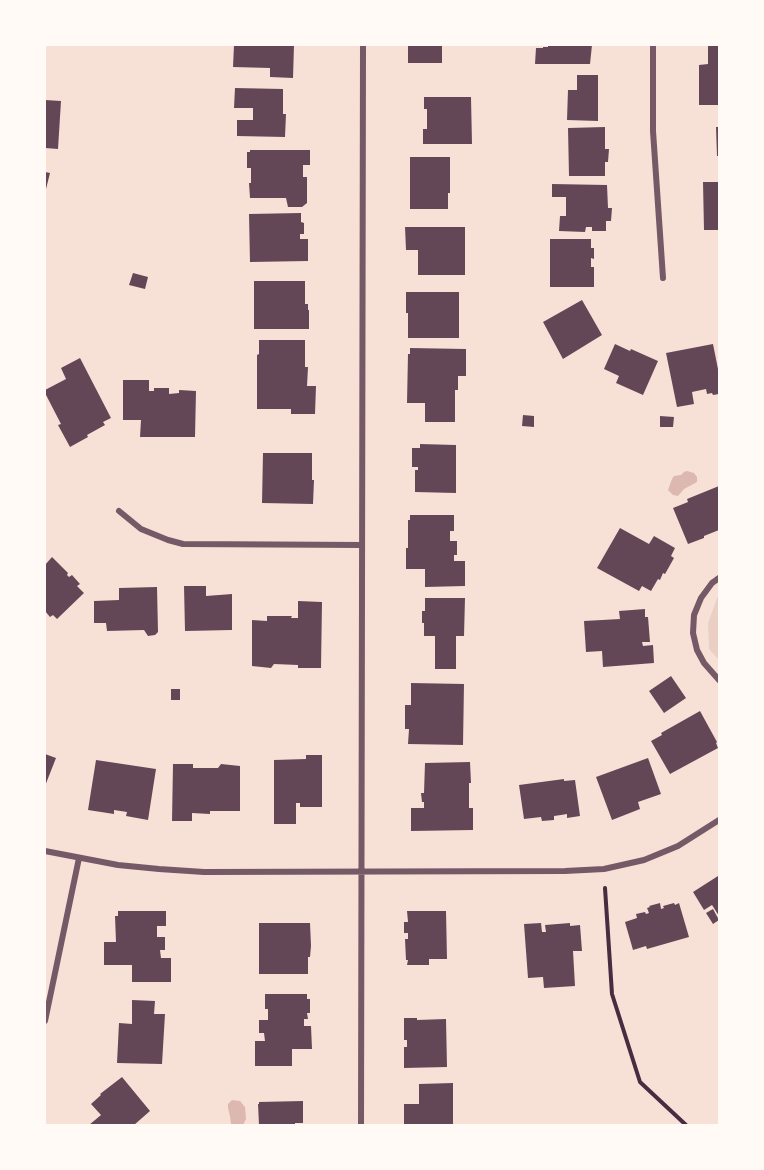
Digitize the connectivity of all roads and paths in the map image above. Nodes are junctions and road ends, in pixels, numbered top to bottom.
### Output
1 (363, 45) edge
2 (654, 45) edge
3 (663, 278) dead end
4 (119, 511) dead end
5 (362, 545) junction
6 (719, 578) edge
7 (719, 680) edge
8 (719, 820) edge
9 (45, 851) edge
10 (79, 858) junction
11 (361, 872) junction
12 (605, 888) dead end
13 (45, 1022) edge
14 (360, 1125) edge
15 (686, 1125) edge

1 - 5 street
2 - 3 street
4 - 5 street
5 - 11 street
6 - 7 street
8 - 11 street
9 - 10 street
10 - 11 street
10 - 13 street
11 - 14 street
12 - 15 path

